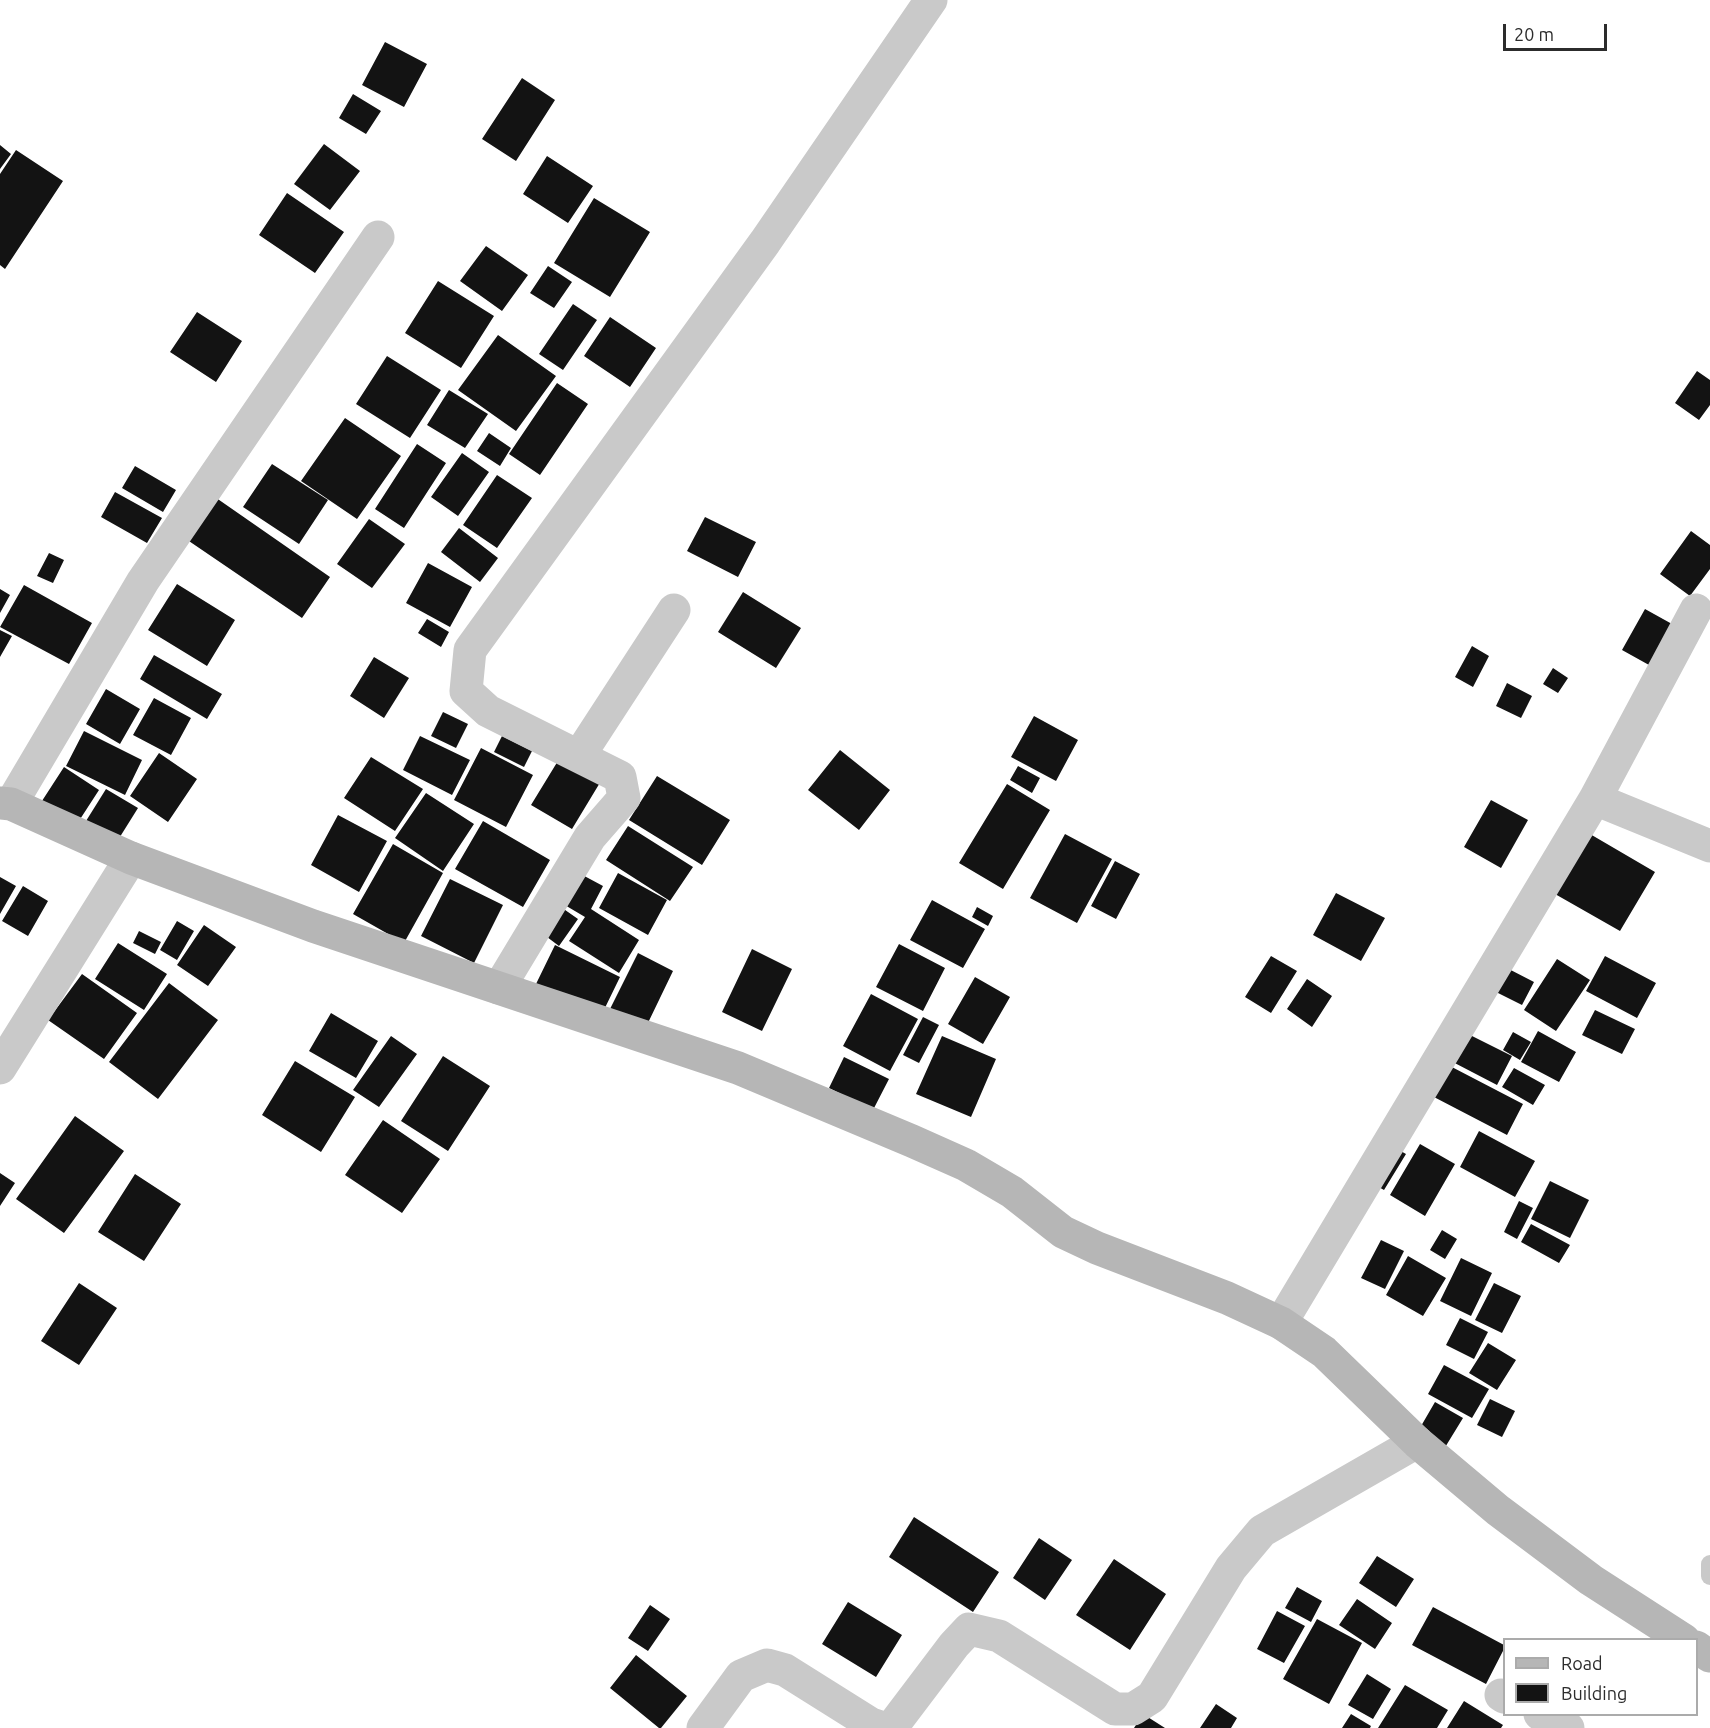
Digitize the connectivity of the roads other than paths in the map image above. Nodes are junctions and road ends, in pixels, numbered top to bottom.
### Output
1 (931, 0) edge
2 (378, 237) dead end
3 (674, 610) dead end
4 (1696, 610) dead end
5 (579, 756) junction
6 (1595, 799) junction
7 (5, 804) edge
8 (1710, 846) edge
9 (131, 858) junction
10 (499, 988) junction
11 (0, 1068) edge
12 (1281, 1323) junction
13 (1417, 1442) junction
14 (1710, 1564) edge
15 (1710, 1576) edge
16 (1681, 1638) edge
17 (1544, 1716) edge
18 (703, 1728) edge
19 (883, 1728) edge
20 (888, 1728) edge
21 (1568, 1728) edge

1 - 5 street
2 - 7 street
3 - 5 street
4 - 6 street
5 - 10 street
6 - 8 street
6 - 12 street
7 - 9 street
9 - 10 street
9 - 11 street
10 - 12 street
12 - 13 street
13 - 16 street
13 - 20 street
14 - 15 lane
17 - 21 street
18 - 19 street

